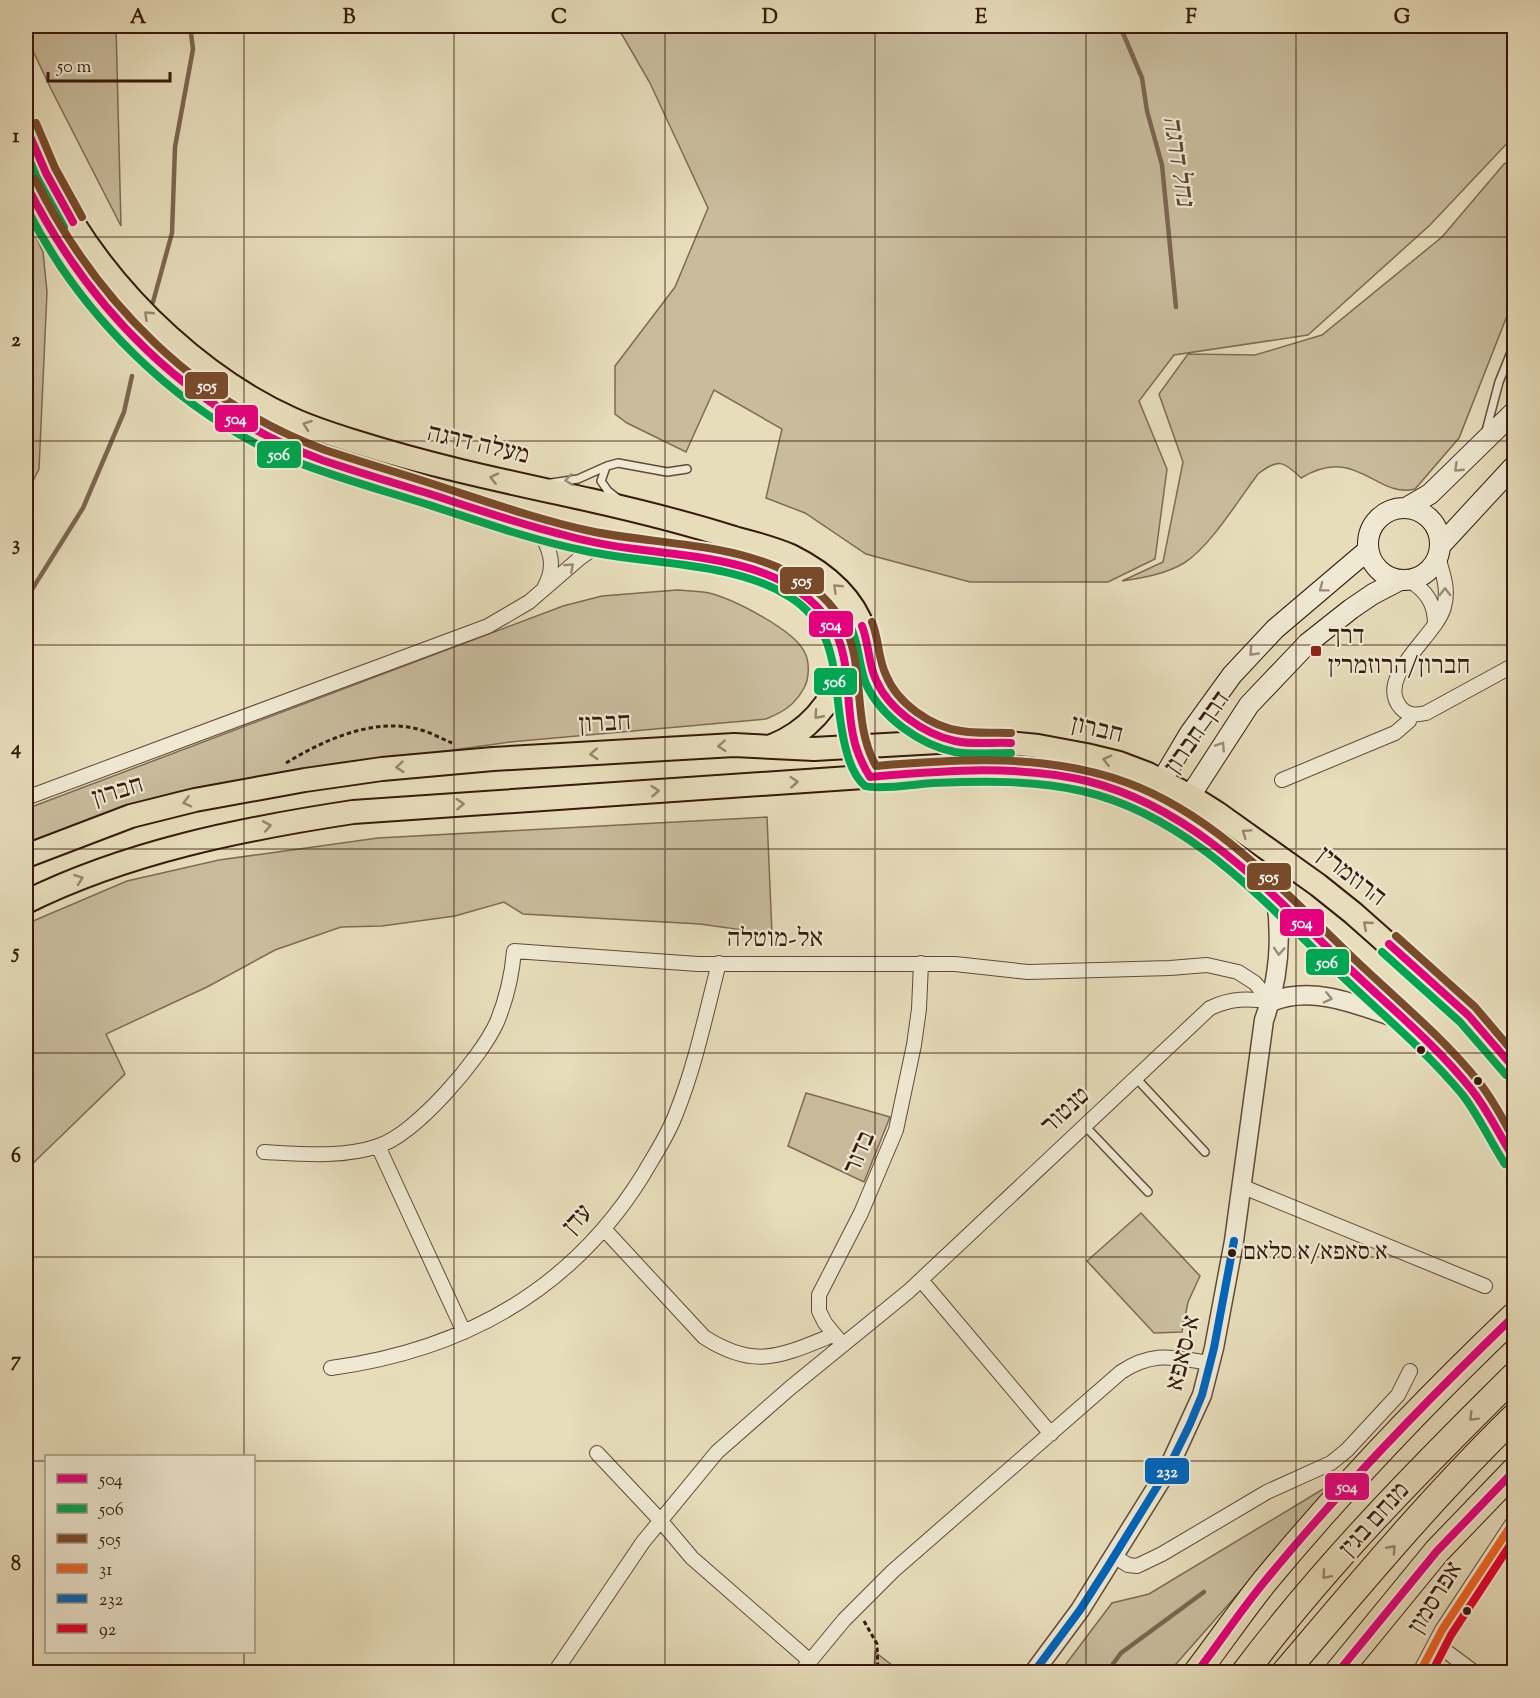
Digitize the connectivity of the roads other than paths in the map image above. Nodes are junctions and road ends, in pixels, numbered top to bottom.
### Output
1 (26, 127) edge
2 (26, 184) edge
3 (1515, 345) edge
4 (1515, 412) edge
5 (1480, 447) junction
6 (607, 466) junction
7 (1515, 466) edge
8 (687, 469) dead end
9 (528, 486) junction
10 (1406, 508) junction
11 (646, 513) junction
12 (538, 528) junction
13 (600, 544) junction
14 (1368, 550) junction
15 (1439, 551) junction
16 (1405, 580) junction
17 (541, 593) junction
18 (1435, 626) junction
19 (1515, 665) edge
20 (845, 666) junction
21 (1412, 715) junction
22 (956, 741) junction
23 (771, 747) junction
24 (854, 747) junction
25 (870, 777) junction
26 (1162, 780) junction
27 (1282, 780) dead end
28 (1190, 796) junction
29 (26, 798) edge
30 (1163, 812) junction
31 (26, 856) edge
32 (1276, 899) junction
33 (26, 902) edge
34 (719, 963) junction
35 (921, 963) junction
36 (1271, 1002) junction
37 (1404, 1020) junction
38 (1515, 1068) edge
39 (1136, 1078) junction
40 (1085, 1126) junction
41 (378, 1146) junction
42 (264, 1152) dead end
43 (1205, 1152) dead end
44 (1515, 1158) edge
45 (1241, 1186) junction
46 (1148, 1192) dead end
47 (604, 1229) junction
48 (921, 1280) junction
49 (1485, 1286) dead end
50 (1515, 1316) edge
51 (464, 1332) junction
52 (838, 1340) junction
53 (1210, 1363) junction
54 (331, 1368) dead end
55 (1410, 1371) dead end
56 (1515, 1376) edge
57 (1515, 1418) edge
58 (1051, 1434) junction
59 (597, 1453) dead end
60 (1515, 1471) edge
61 (660, 1521) junction
62 (1512, 1531) edge
63 (1114, 1556) junction
64 (1435, 1643) junction
65 (810, 1661) junction
66 (555, 1672) edge
67 (801, 1672) edge
68 (1034, 1672) edge
69 (1197, 1672) edge
70 (1245, 1672) edge
71 (1285, 1672) edge
72 (1338, 1672) edge
73 (1420, 1672) edge
74 (1474, 1672) edge

9 -> 1 main road, מעלה דרגה
2 - 12 main road
3 - 5 lane
4 - 5 main road
5 -> 10 main road
6 - 8 lane
6 -> 9 lane
6 - 11 lane
7 - 15 main road
9 - 11 main road, מעלה דרגה
10 - 14 main road
10 - 15 main road
22 -> 11 main road, מעלה דרגה
12 - 13 main road
12 - 17 street
17 -> 13 street
13 - 20 main road
14 - 16 main road
14 -> 26 main road, דרך חברון
15 - 16 main road
18 -> 15 street
16 - 18 street
28 -> 16 main road, דרך חברון
17 - 29 street
18 - 21 street
19 - 21 street
20 -> 23 main road
20 - 24 main road
21 - 27 street
22 - 24 main road, חברון
26 -> 22 main road, חברון
23 - 24 main road, חברון
23 -> 31 main road, חברון
24 - 25 main road
25 - 30 main road, חברון
33 -> 25 main road, חברון
26 - 28 main road, חברון
26 - 30 main road, דרך חברון
28 - 30 main road, דרך חברון
38 -> 28 main road, הרוזמרין
30 - 32 main road
32 -> 36 street, א-סאפא
32 - 37 main road
34 - 35 street, אל-מוטלה
34 - 41 street, אל-מוטלה
34 - 47 street, עדן
35 - 36 street, אל-מוטלה
35 - 52 street, בדור
36 -> 37 street
36 - 39 street, טנטור
36 - 45 street, א-סאפא
37 - 44 main road
39 - 40 street, טנטור
39 - 43 lane
40 - 46 lane
40 - 48 street, טנטור
41 - 42 street, אל-מוטלה
41 - 51 street
45 - 49 street
45 - 53 street, א-סאפא
47 - 51 street, עדן
47 - 52 street
48 - 52 street, טנטור
48 - 58 street
50 - 69 highway
51 - 54 street, עדן
52 - 61 street, טנטור
53 - 58 street
53 - 63 street, א-סאפא
55 - 63 street
56 -> 70 highway, מנחם בגין
71 -> 57 highway, מנחם בגין
58 - 65 street
59 - 61 street
60 - 72 highway
61 - 65 street
61 - 66 street, טנטור
62 - 64 street, אפרסמון
63 - 68 street, א-סאפא
64 - 73 street, אפרסמון
64 - 74 street
65 - 67 street

